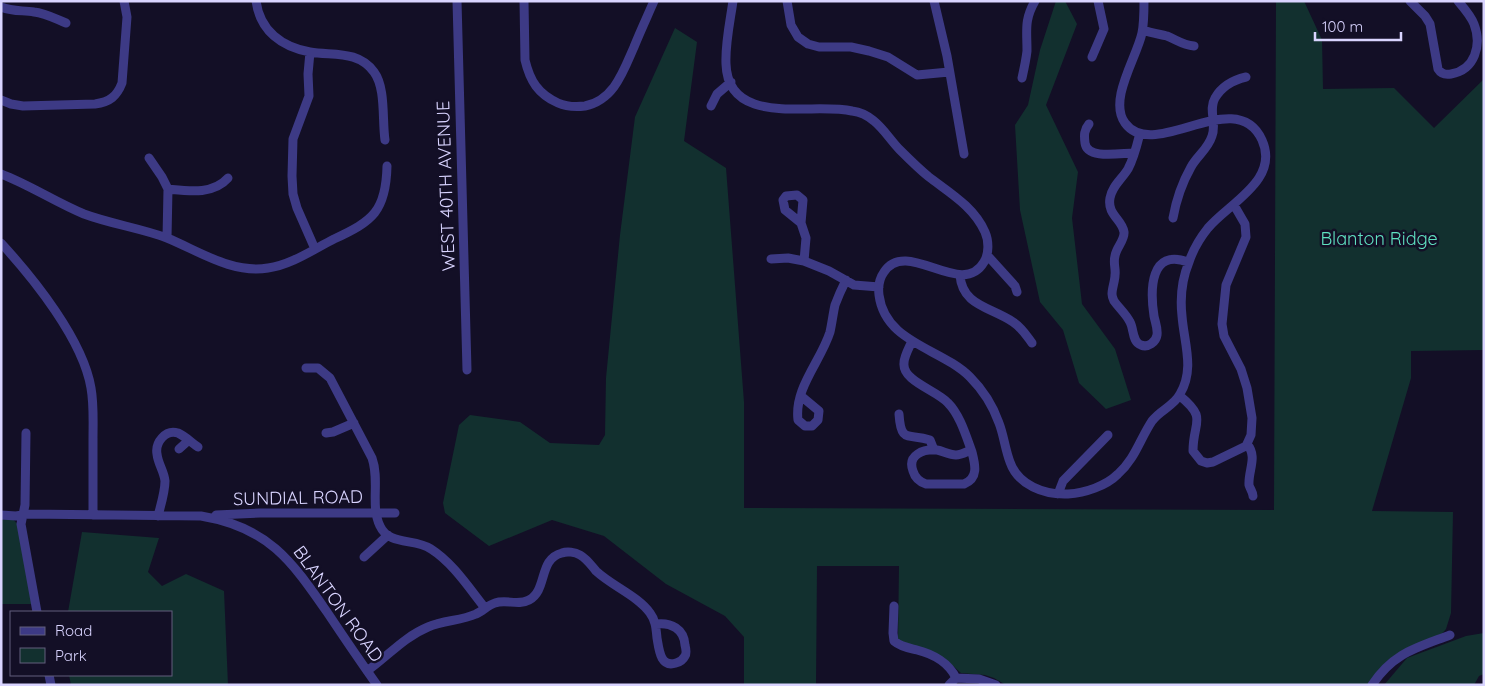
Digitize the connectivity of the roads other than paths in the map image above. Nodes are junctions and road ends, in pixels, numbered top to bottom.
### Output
1 (33, 1) edge
2 (124, 1) edge
3 (256, 1) edge
4 (457, 1) edge
5 (524, 1) edge
6 (654, 1) edge
7 (733, 1) edge
8 (787, 1) edge
9 (934, 1) edge
10 (1034, 1) edge
11 (1098, 1) edge
12 (1144, 1) edge
13 (1410, 1) edge
14 (1458, 1) edge
15 (1, 7) edge
16 (33, 12) junction
17 (66, 23) dead end
18 (1143, 30) junction
19 (1194, 46) dead end
20 (310, 52) junction
21 (1092, 57) dead end
22 (949, 72) junction
23 (1246, 77) dead end
24 (1022, 78) dead end
25 (731, 82) junction
26 (1, 100) edge
27 (711, 106) dead end
28 (1214, 121) junction
29 (1089, 124) dead end
30 (1140, 133) junction
31 (385, 140) dead end
32 (1134, 153) junction
33 (964, 154) dead end
34 (149, 158) dead end
35 (387, 166) dead end
36 (1, 174) edge
37 (228, 178) dead end
38 (168, 189) junction
39 (1234, 205) junction
40 (1173, 218) dead end
41 (801, 223) dead end
42 (168, 238) junction
43 (1, 243) edge
44 (315, 248) junction
45 (987, 255) junction
46 (771, 259) dead end
47 (804, 261) junction
48 (1188, 262) junction
49 (960, 275) junction
50 (846, 280) junction
51 (879, 286) junction
52 (1017, 292) dead end
53 (912, 341) junction
54 (1032, 343) dead end
55 (306, 368) dead end
56 (467, 370) dead end
57 (801, 396) dead end
58 (1180, 396) junction
59 (899, 414) dead end
60 (354, 423) junction
61 (26, 433) dead end
62 (326, 433) dead end
63 (1108, 436) dead end
64 (189, 440) junction
65 (1248, 444) junction
66 (198, 447) dead end
67 (179, 449) dead end
68 (934, 450) junction
69 (971, 450) junction
70 (1058, 494) junction
71 (1253, 496) dead end
72 (1, 510) edge
73 (376, 513) junction
74 (395, 513) dead end
75 (22, 514) junction
76 (1, 515) edge
77 (93, 515) junction
78 (158, 516) junction
79 (201, 516) junction
80 (388, 535) junction
81 (364, 557) dead end
82 (894, 606) dead end
83 (485, 608) junction
84 (37, 611) edge
85 (656, 624) junction
86 (1450, 635) dead end
87 (367, 671) junction
88 (956, 678) junction
89 (377, 685) edge
90 (949, 685) edge
91 (996, 685) edge
92 (1372, 685) edge

1 - 16 street
2 - 26 street
3 - 20 street
4 - 56 street, WEST 40TH AVENUE
5 - 6 street
7 - 25 street
8 - 22 street
9 - 22 street
10 - 24 street
11 - 21 street
12 - 18 street
13 - 14 street
15 - 16 street
16 - 17 street
18 - 19 street
18 - 30 street
20 - 31 street
20 - 44 street
22 - 33 street
23 - 28 street
25 - 27 street
25 - 45 street
28 - 30 street
28 - 39 street
28 - 40 street
29 - 32 street
30 - 32 street
32 - 48 street
34 - 38 street
35 - 44 street
36 - 42 street
37 - 38 street
38 - 42 street
39 - 48 street
39 - 65 street
41 - 47 street
42 - 44 street
43 - 77 street
45 - 49 street
45 - 52 street
46 - 47 street
47 - 50 street
48 - 58 street
49 - 51 street
49 - 54 street
50 - 51 street
50 - 57 street
51 - 53 street
53 - 69 street
53 - 70 street
55 - 60 street
58 - 65 street
58 - 70 street
59 - 68 street
60 - 62 street
60 - 73 street
61 - 75 street
63 - 70 street
64 - 66 street
64 - 67 street
64 - 78 street
65 - 71 street
68 - 69 street
68 - 69 street
72 - 75 street
73 - 74 street, SUNDIAL ROAD
73 - 79 street, SUNDIAL ROAD
73 - 80 street
75 - 76 street
75 - 77 street, BLANTON ROAD
75 - 84 street
77 - 78 street, BLANTON ROAD
78 - 79 street, BLANTON ROAD
79 - 87 street, BLANTON ROAD
80 - 81 street
80 - 83 street
82 - 88 street
83 - 85 street
83 - 87 street
85 - 85 street
86 - 92 street
87 - 89 street, BLANTON ROAD
88 - 90 street
88 - 91 street

